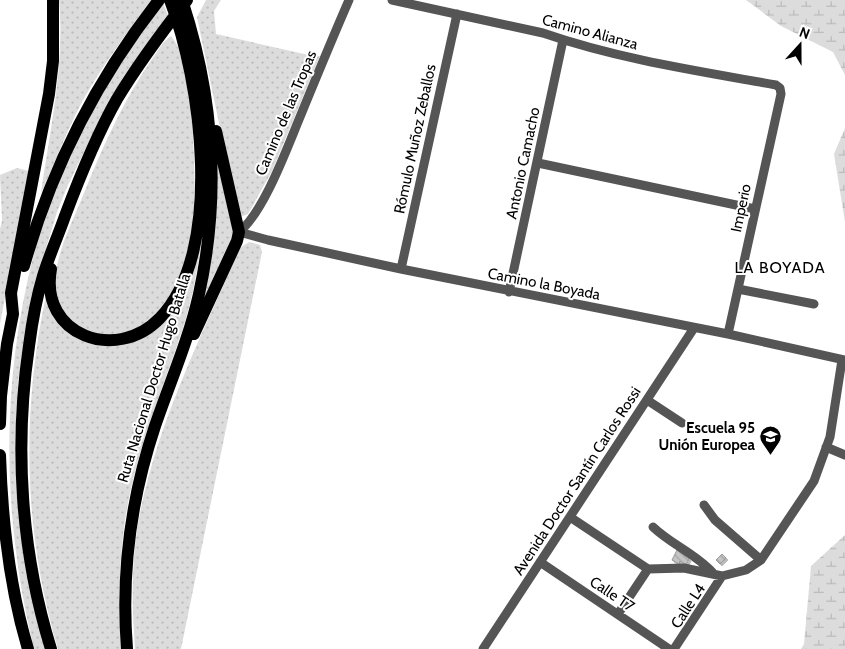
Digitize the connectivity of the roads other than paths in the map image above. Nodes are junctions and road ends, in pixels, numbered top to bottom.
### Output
1 (53, 0) edge
2 (159, 0) edge
3 (170, 0) edge
4 (182, 0) edge
5 (187, 0) edge
6 (349, 0) edge
7 (392, 0) edge
8 (457, 14) junction
9 (187, 31) junction
10 (563, 40) junction
11 (780, 88) joint
12 (208, 109) junction
13 (538, 163) junction
14 (755, 210) junction
15 (239, 232) junction
16 (55, 245) junction
17 (401, 269) junction
18 (738, 289) junction
19 (509, 292) junction
20 (814, 304) dead end
21 (13, 314) junction
22 (694, 328) junction
23 (728, 334) junction
24 (181, 355) junction
25 (843, 360) edge
26 (647, 400) junction
27 (682, 423) dead end
28 (0, 424) edge
29 (826, 447) junction
30 (845, 454) edge
31 (0, 455) edge
32 (704, 506) dead end
33 (570, 517) junction
34 (654, 527) dead end
35 (761, 560) junction
36 (540, 562) junction
37 (648, 569) junction
38 (713, 573) junction
39 (722, 576) junction
40 (618, 614) junction
41 (28, 649) edge
42 (51, 649) edge
43 (127, 649) edge
44 (484, 649) edge
45 (668, 649) edge
46 (674, 649) edge

1 - 21 highway
2 - 21 highway
3 - 9 highway
4 - 9 highway, Ruta Nacional Doctor Hugo Batalla
5 - 16 highway
6 - 15 street, Camino de las Tropas
7 - 8 street, Camino Alianza
8 - 10 street, Camino Alianza
8 - 17 street, Rómulo Muñoz Zeballos
9 - 12 highway, Ruta Nacional Doctor Hugo Batalla
9 - 16 highway
10 - 11 street, Camino Alianza
10 - 13 street, Antonio Camacho
11 - 14 street, Imperio
12 - 15 highway
12 - 24 highway, Ruta Nacional Doctor Hugo Batalla
13 - 14 street
13 - 19 street, Antonio Camacho
14 - 18 street, Imperio
15 - 17 street, Camino la Boyada
15 - 24 highway
16 - 42 highway
17 - 19 street, Camino la Boyada
18 - 20 street
18 - 23 street, Imperio
19 - 22 street, Camino la Boyada
21 - 28 highway
22 - 23 street, Camino la Boyada
22 - 26 street, Avenida Doctor Santín Carlos Rossi
23 - 25 street, Camino la Boyada
24 - 43 highway, Ruta Nacional Doctor Hugo Batalla
25 - 29 street
26 - 27 street
26 - 33 street, Avenida Doctor Santín Carlos Rossi
29 - 30 street
29 - 35 street
31 - 41 highway
32 - 35 street
33 - 36 street, Avenida Doctor Santín Carlos Rossi
33 - 37 street
34 - 38 street
35 - 39 street
36 - 40 street, Calle T7
36 - 44 street, Avenida Doctor Santín Carlos Rossi
37 - 38 street
37 - 40 street
38 - 39 street
39 - 46 street, Calle L4
40 - 45 street, Calle T7

